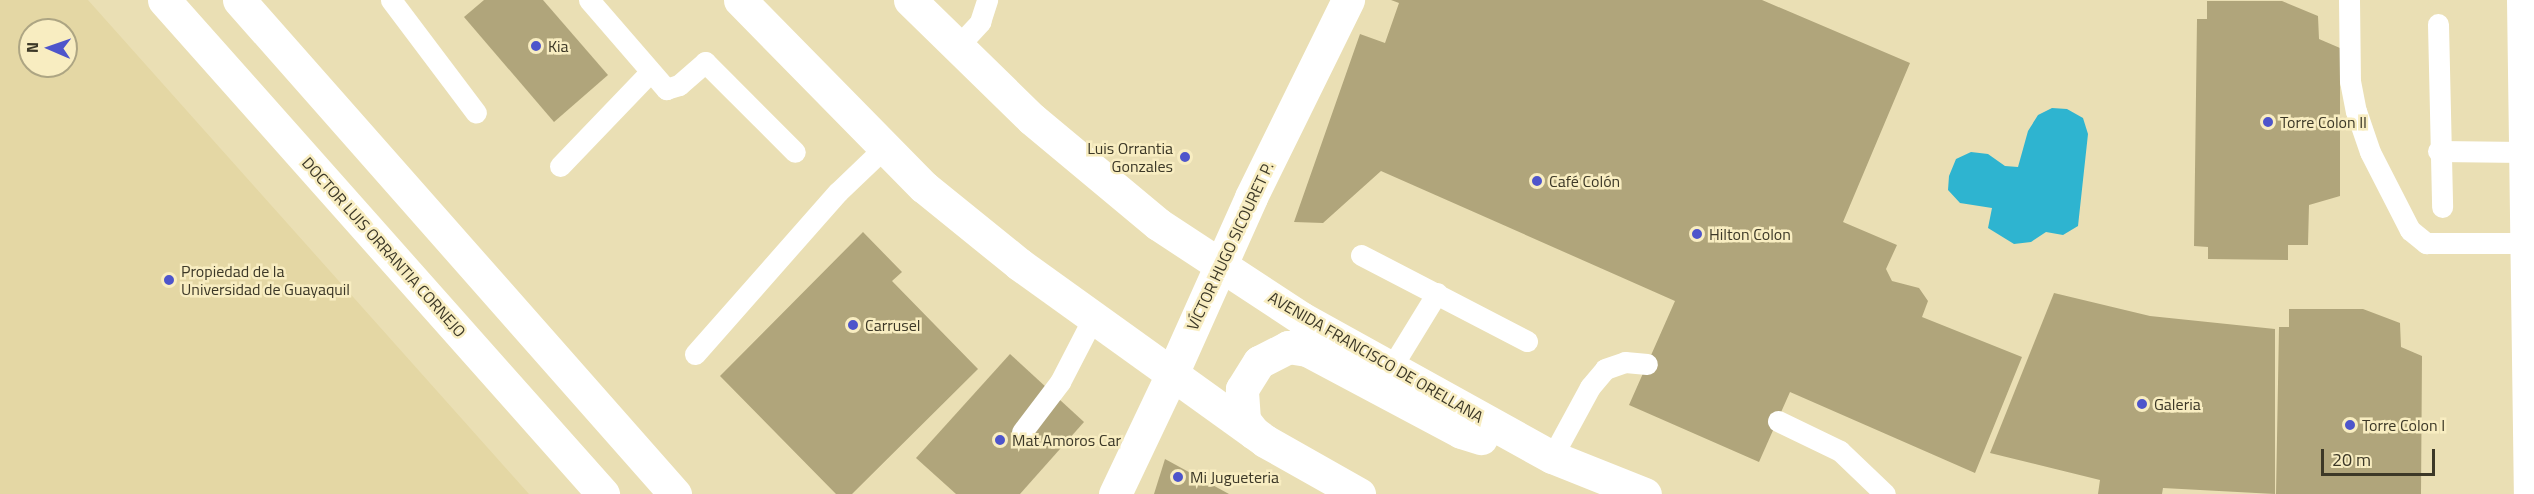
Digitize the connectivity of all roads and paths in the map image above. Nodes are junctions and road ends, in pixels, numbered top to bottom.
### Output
1 (164, 0) edge
2 (239, 0) edge
3 (391, 0) edge
4 (589, 0) edge
5 (740, 0) edge
6 (910, 0) edge
7 (987, 0) edge
8 (1348, 0) edge
9 (2349, 0) edge
10 (2523, 0) edge
11 (2438, 24) dead end
12 (2529, 45) edge
13 (958, 46) junction
14 (650, 72) junction
15 (476, 113) dead end
16 (2529, 115) edge
17 (883, 149) junction
18 (2438, 151) junction
19 (795, 152) dead end
20 (2524, 152) junction
21 (560, 166) dead end
22 (2442, 207) dead end
23 (2525, 243) junction
24 (1361, 255) dead end
25 (1221, 264) junction
26 (1437, 293) junction
27 (1094, 316) junction
28 (1527, 341) dead end
29 (695, 354) dead end
30 (1647, 364) dead end
31 (1391, 368) junction
32 (1172, 374) junction
33 (1778, 421) dead end
34 (1022, 432) dead end
35 (1254, 433) junction
36 (1552, 457) junction
37 (603, 494) edge
38 (675, 494) edge
39 (1115, 494) edge
40 (1359, 494) edge
41 (1645, 494) edge
42 (1885, 494) edge
43 (2530, 494) edge

1 - 37 street, DOCTOR LUIS ORRANTIA CORNEJO
2 - 38 street
3 - 15 lane
4 - 14 lane
5 - 17 street
6 - 13 street, AVENIDA FRANCISCO DE ORELLANA
7 - 13 lane
8 - 25 street, VÍCTOR HUGO SICOURET P.
9 - 23 lane
10 - 12 street
11 - 18 lane
12 - 16 street
13 - 25 street, AVENIDA FRANCISCO DE ORELLANA
14 - 19 lane
14 - 21 lane
16 - 20 street
17 - 27 street
17 - 29 lane
18 - 20 lane
18 - 22 lane
20 - 23 street
23 - 43 street
24 - 26 lane
25 - 31 street, AVENIDA FRANCISCO DE ORELLANA
25 - 32 street, VÍCTOR HUGO SICOURET P.
26 - 28 lane
26 - 31 lane
27 - 32 street
27 - 34 lane
30 - 36 lane
31 - 36 street, AVENIDA FRANCISCO DE ORELLANA
32 - 35 street
32 - 39 street, VÍCTOR HUGO SICOURET P.
33 - 42 lane
35 - 36 street
35 - 40 street
36 - 41 street, AVENIDA FRANCISCO DE ORELLANA

